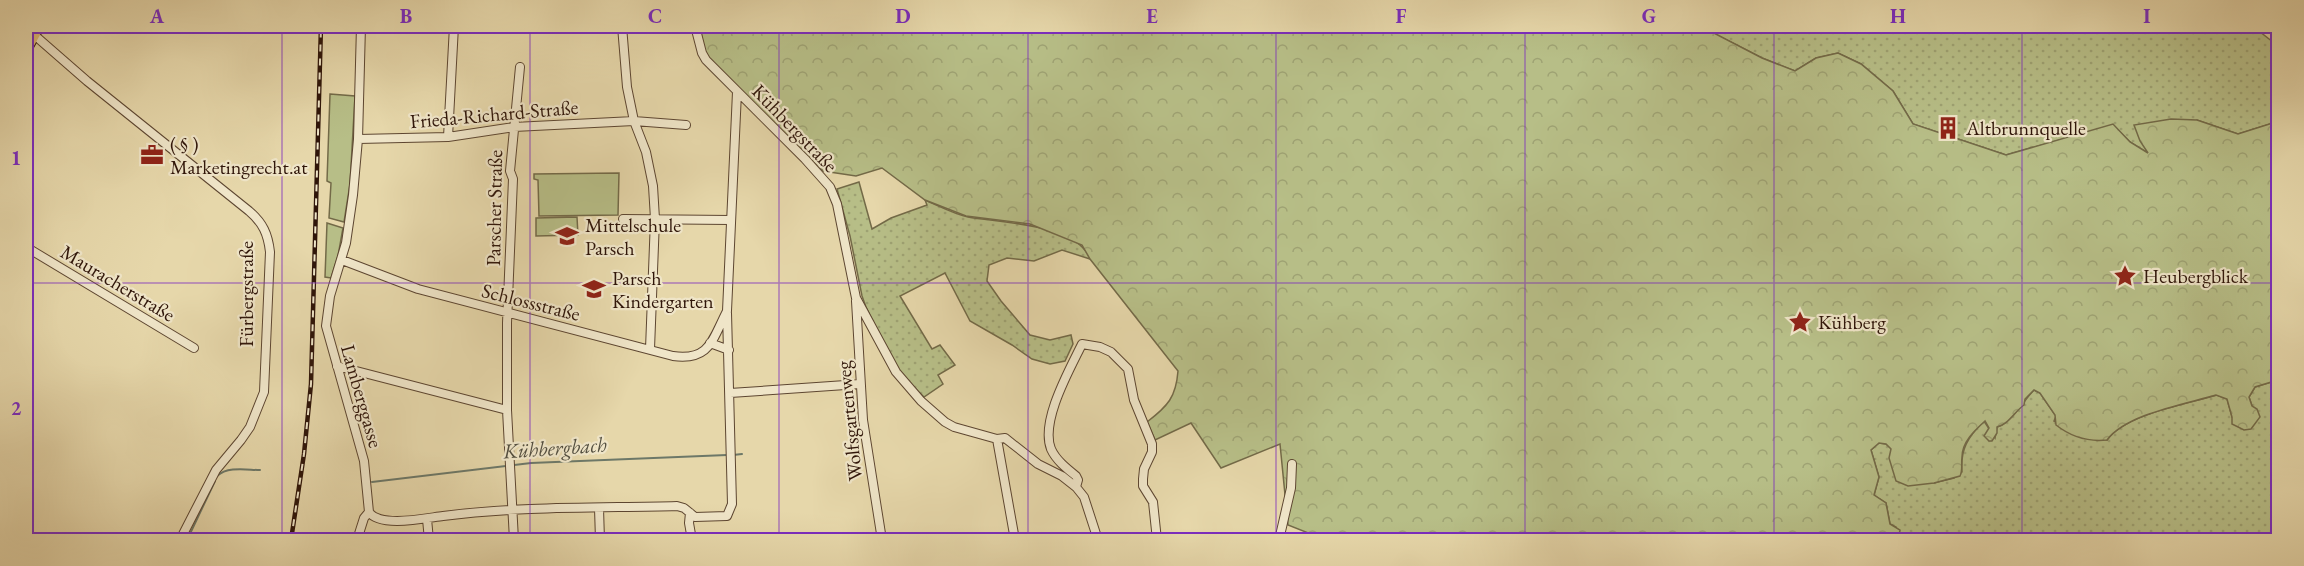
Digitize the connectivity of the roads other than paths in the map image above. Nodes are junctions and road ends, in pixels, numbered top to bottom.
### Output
1 (361, 26) edge
2 (454, 26) edge
3 (622, 26) edge
4 (695, 26) edge
5 (35, 29) edge
6 (26, 46) edge
7 (520, 67) dead end
8 (737, 92) junction
9 (634, 121) junction
10 (686, 125) dead end
11 (514, 127) junction
12 (448, 136) junction
13 (358, 139) junction
14 (623, 219) dead end
15 (655, 219) junction
16 (731, 220) junction
17 (26, 247) edge
18 (342, 260) junction
19 (855, 298) junction
20 (726, 311) junction
21 (508, 314) junction
22 (710, 343) junction
23 (194, 348) dead end
24 (650, 349) junction
25 (729, 350) junction
26 (337, 366) junction
27 (860, 384) junction
28 (730, 393) junction
29 (507, 410) junction
30 (997, 439) junction
31 (1292, 464) dead end
32 (1076, 487) junction
33 (599, 508) junction
34 (513, 510) junction
35 (369, 512) junction
36 (690, 513) junction
37 (427, 519) junction
38 (180, 540) edge
39 (357, 540) edge
40 (429, 540) edge
41 (514, 540) edge
42 (600, 540) edge
43 (692, 540) edge
44 (882, 540) edge
45 (1015, 540) edge
46 (1098, 540) edge
47 (1157, 540) edge
48 (1279, 540) edge

1 - 13 street, Lamberggasse
2 - 12 street
3 - 9 street
4 - 8 street, Kühbergstraße
5 - 6 main road
5 - 38 street, Fürbergstraße
7 - 11 street, Parscher Straße
8 - 16 street
8 - 19 street, Kühbergstraße
9 - 10 street, Frieda-Richard-Straße
9 - 11 street, Frieda-Richard-Straße
9 - 15 street
11 - 12 street, Frieda-Richard-Straße
11 - 21 street, Parscher Straße
12 - 13 street, Frieda-Richard-Straße
13 - 18 street, Lamberggasse
14 - 15 street
15 - 16 street
15 - 24 street
16 - 20 street
17 - 23 street, Mauracherstraße
18 - 21 street, Schlossstraße
18 - 26 street, Lamberggasse
19 - 27 street, Wolfsgartenweg
19 - 30 street, Kühbergstraße
20 - 22 street
20 - 25 street
21 - 24 street, Schlossstraße
21 - 29 street, Parscher Straße
22 - 24 street, Schlossstraße
22 - 25 street
25 - 28 street
26 - 29 street
26 - 35 street, Lamberggasse
27 - 28 street
27 - 44 street, Wolfsgartenweg
28 - 36 street
29 - 34 street, Parscher Straße
30 - 32 street, Kühbergstraße
30 - 45 street
31 - 48 street
32 - 46 street, Kühbergstraße
32 - 47 street
33 - 34 street
33 - 36 street
33 - 42 street
34 - 37 street
34 - 41 street, Parscher Straße
35 - 37 street
35 - 39 street
36 - 43 street
37 - 40 street

